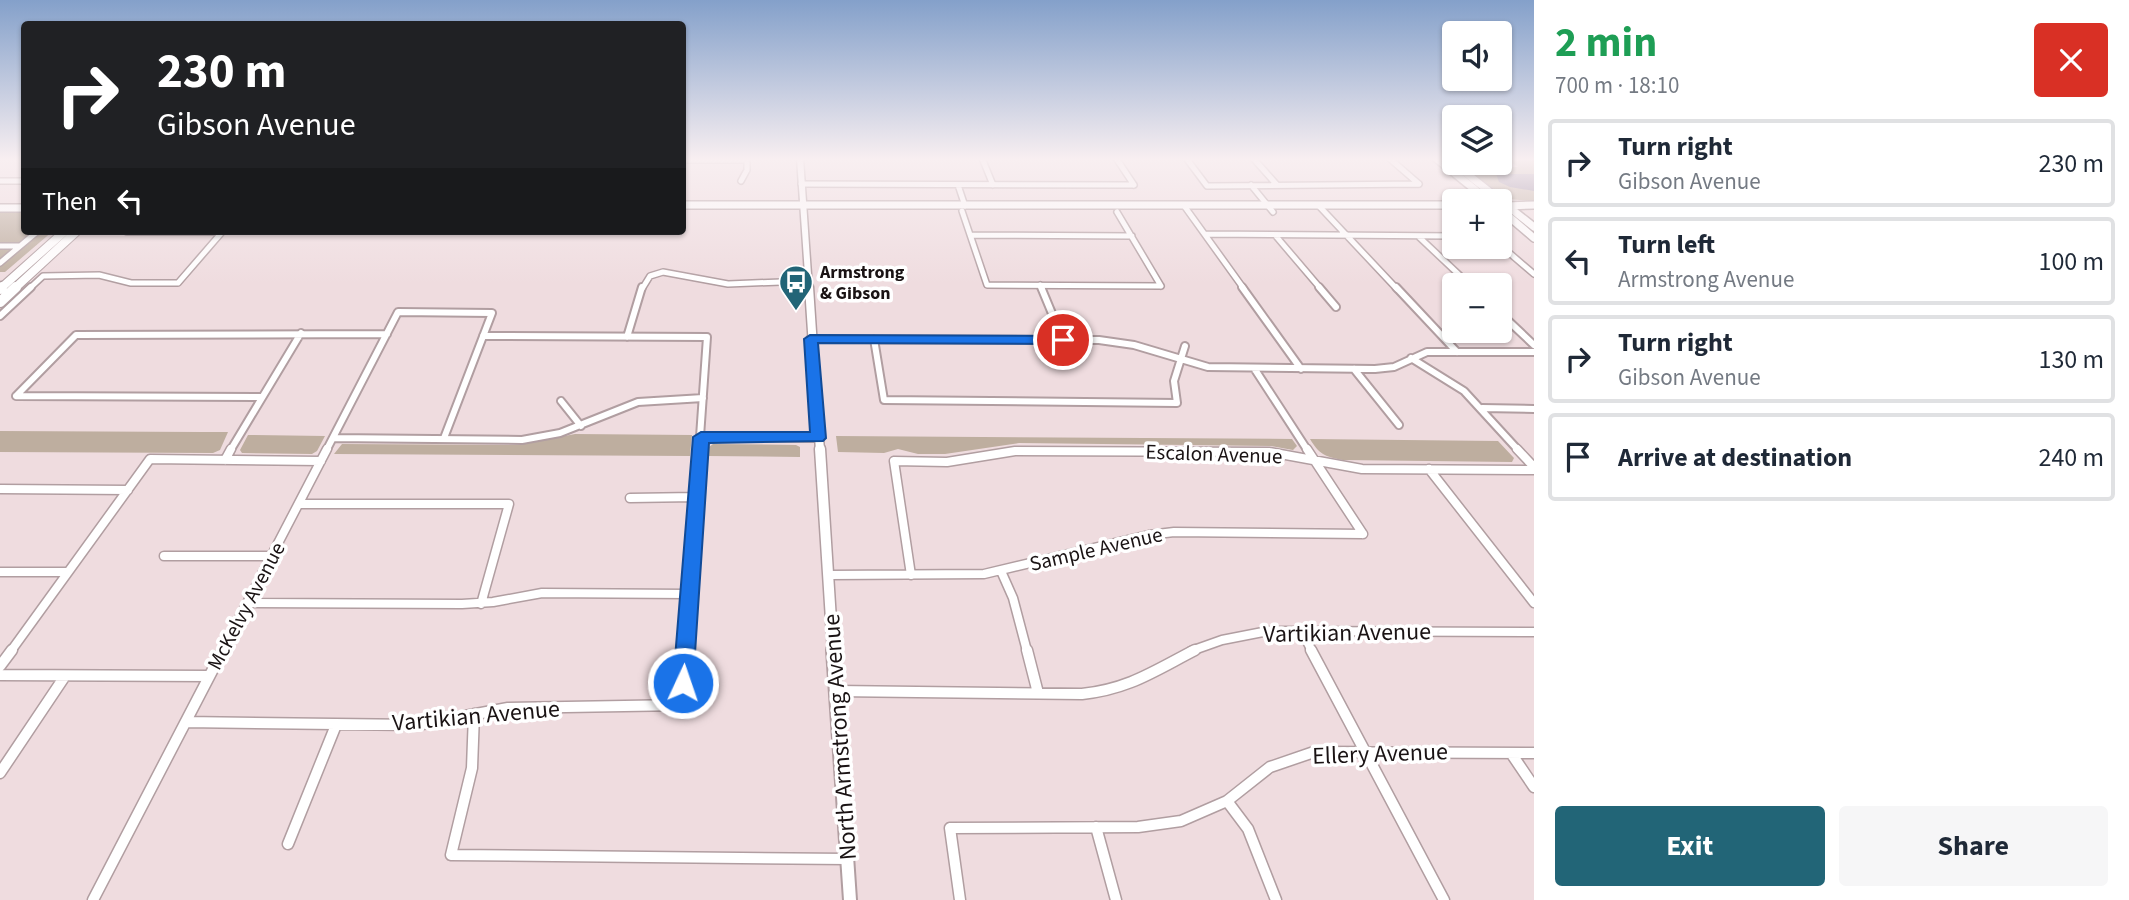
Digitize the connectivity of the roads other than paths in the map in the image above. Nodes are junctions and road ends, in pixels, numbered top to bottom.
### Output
1 (802, 200) edge
2 (962, 200) edge
3 (1264, 200) edge
4 (0, 202) edge
5 (21, 202) edge
6 (686, 207) edge
7 (0, 208) edge
8 (21, 208) edge
9 (803, 208) junction
10 (1442, 208) edge
11 (1534, 208) edge
12 (964, 209) junction
13 (1187, 209) junction
14 (1271, 209) junction
15 (1321, 209) junction
16 (1512, 209) edge
17 (1117, 212) junction
18 (1512, 214) edge
19 (1512, 217) edge
20 (1534, 227) edge
21 (1205, 234) junction
22 (33, 235) edge
23 (61, 235) edge
24 (73, 235) edge
25 (219, 235) edge
26 (971, 235) junction
27 (1275, 235) junction
28 (1347, 235) junction
29 (1132, 236) junction
30 (1418, 236) junction
31 (1442, 236) edge
32 (1534, 238) edge
33 (0, 246) edge
34 (20, 246) junction
35 (1512, 255) edge
36 (0, 263) edge
37 (1457, 273) edge
38 (1534, 274) edge
39 (806, 281) junction
40 (1040, 285) junction
41 (0, 289) edge
42 (0, 302) edge
43 (1336, 307) dead end
44 (0, 316) edge
45 (1512, 324) edge
46 (301, 333) junction
47 (387, 334) junction
48 (483, 336) junction
49 (627, 337) junction
50 (810, 339) junction
51 (874, 339) junction
52 (1063, 340) junction
53 (1534, 345) edge
54 (1185, 346) dead end
55 (1457, 352) junction
56 (1534, 352) edge
57 (1411, 358) junction
58 (1180, 360) junction
59 (1254, 368) junction
60 (1301, 369) junction
61 (1354, 369) junction
62 (261, 397) junction
63 (703, 398) junction
64 (561, 401) dead end
65 (1482, 408) junction
66 (1534, 409) edge
67 (1399, 425) dead end
68 (580, 426) junction
69 (701, 437) junction
70 (333, 438) junction
71 (443, 438) junction
72 (818, 438) junction
73 (225, 460) junction
74 (321, 461) junction
75 (1314, 461) junction
76 (1534, 468) edge
77 (1429, 469) junction
78 (0, 489) edge
79 (128, 490) junction
80 (695, 497) junction
81 (630, 498) dead end
82 (299, 503) junction
83 (164, 556) dead end
84 (272, 556) junction
85 (1001, 571) junction
86 (0, 572) edge
87 (68, 572) junction
88 (830, 575) junction
89 (911, 575) junction
90 (688, 594) junction
91 (247, 603) junction
92 (1534, 603) edge
93 (481, 604) junction
94 (1301, 630) junction
95 (1534, 632) edge
96 (0, 666) edge
97 (0, 675) edge
98 (65, 676) junction
99 (209, 676) junction
100 (836, 691) junction
101 (1038, 694) junction
102 (474, 714) junction
103 (186, 722) junction
104 (336, 724) junction
105 (1366, 751) junction
106 (1511, 753) junction
107 (1534, 753) edge
108 (0, 773) edge
109 (1534, 787) edge
110 (1227, 801) junction
111 (1096, 827) junction
112 (288, 844) dead end
113 (848, 859) junction
114 (93, 900) edge
115 (850, 900) edge
116 (960, 900) edge
117 (1116, 900) edge
118 (1276, 900) edge
119 (1444, 900) edge

1 - 9 street
2 - 12 street
3 - 14 street
4 - 5 main road
6 - 9 main road
7 - 8 main road
9 - 12 main road
9 - 39 street, North Armstrong Avenue
10 - 15 main road
11 - 16 main road
12 - 13 main road
12 - 17 main road
12 - 26 street
13 - 14 main road
13 - 17 main road
13 - 21 street
14 - 15 main road
15 - 28 street
17 - 29 street
18 - 20 main road
19 - 32 main road
21 - 27 street
21 - 60 street
22 - 34 street
23 - 41 main road
24 - 42 main road
25 - 44 street
26 - 29 street
26 - 40 street
27 - 28 street
27 - 43 street
28 - 30 street
28 - 55 street
29 - 40 street
30 - 31 street
30 - 37 street
33 - 34 street
34 - 36 street
35 - 38 street
39 - 49 street
39 - 50 street, North Armstrong Avenue
40 - 52 street
45 - 53 street
46 - 47 street
46 - 62 street
46 - 62 street
47 - 48 street, McKelvy Avenue
47 - 70 street, McKelvy Avenue
48 - 49 street
48 - 71 street
49 - 63 street
50 - 51 street
50 - 72 street, North Armstrong Avenue
51 - 52 street
51 - 58 street
52 - 58 street
54 - 58 street
55 - 56 street
55 - 57 street
57 - 61 street
57 - 65 street
58 - 59 street
59 - 60 street
59 - 75 street
60 - 61 street
61 - 67 street
62 - 73 street
63 - 68 street
63 - 69 street
64 - 68 street
65 - 66 street
65 - 76 street
68 - 71 street
69 - 72 street
69 - 80 street
70 - 71 street
70 - 74 street, McKelvy Avenue
72 - 88 street, North Armstrong Avenue
73 - 74 street
73 - 79 street
74 - 82 street, McKelvy Avenue
75 - 77 street, Escalon Avenue
75 - 85 street, Sample Avenue
75 - 89 street, Escalon Avenue
76 - 77 street, Escalon Avenue
77 - 92 street
78 - 79 street
79 - 87 street
80 - 81 street
80 - 90 street
82 - 84 street, McKelvy Avenue
82 - 93 street
83 - 84 street
84 - 91 street, McKelvy Avenue
85 - 89 street, Sample Avenue
85 - 101 street
86 - 87 street
87 - 96 street
88 - 89 street, Sample Avenue
88 - 100 street, North Armstrong Avenue
90 - 93 street
90 - 102 street, Vartikian Avenue
91 - 93 street
91 - 99 street, McKelvy Avenue
94 - 95 street, Vartikian Avenue
94 - 101 street, Vartikian Avenue
94 - 105 street
97 - 98 street
98 - 99 street
98 - 108 street
99 - 103 street, McKelvy Avenue
100 - 101 street, Vartikian Avenue
100 - 113 street, North Armstrong Avenue
102 - 104 street, Vartikian Avenue
102 - 113 street
103 - 104 street, Vartikian Avenue
103 - 114 street, McKelvy Avenue
104 - 112 street
105 - 106 street, Ellery Avenue
105 - 110 street, Ellery Avenue
105 - 119 street
106 - 107 street, Ellery Avenue
106 - 109 street
110 - 111 street, Ellery Avenue
110 - 118 street
111 - 116 street, Ellery Avenue
111 - 117 street
113 - 115 street, North Armstrong Avenue

